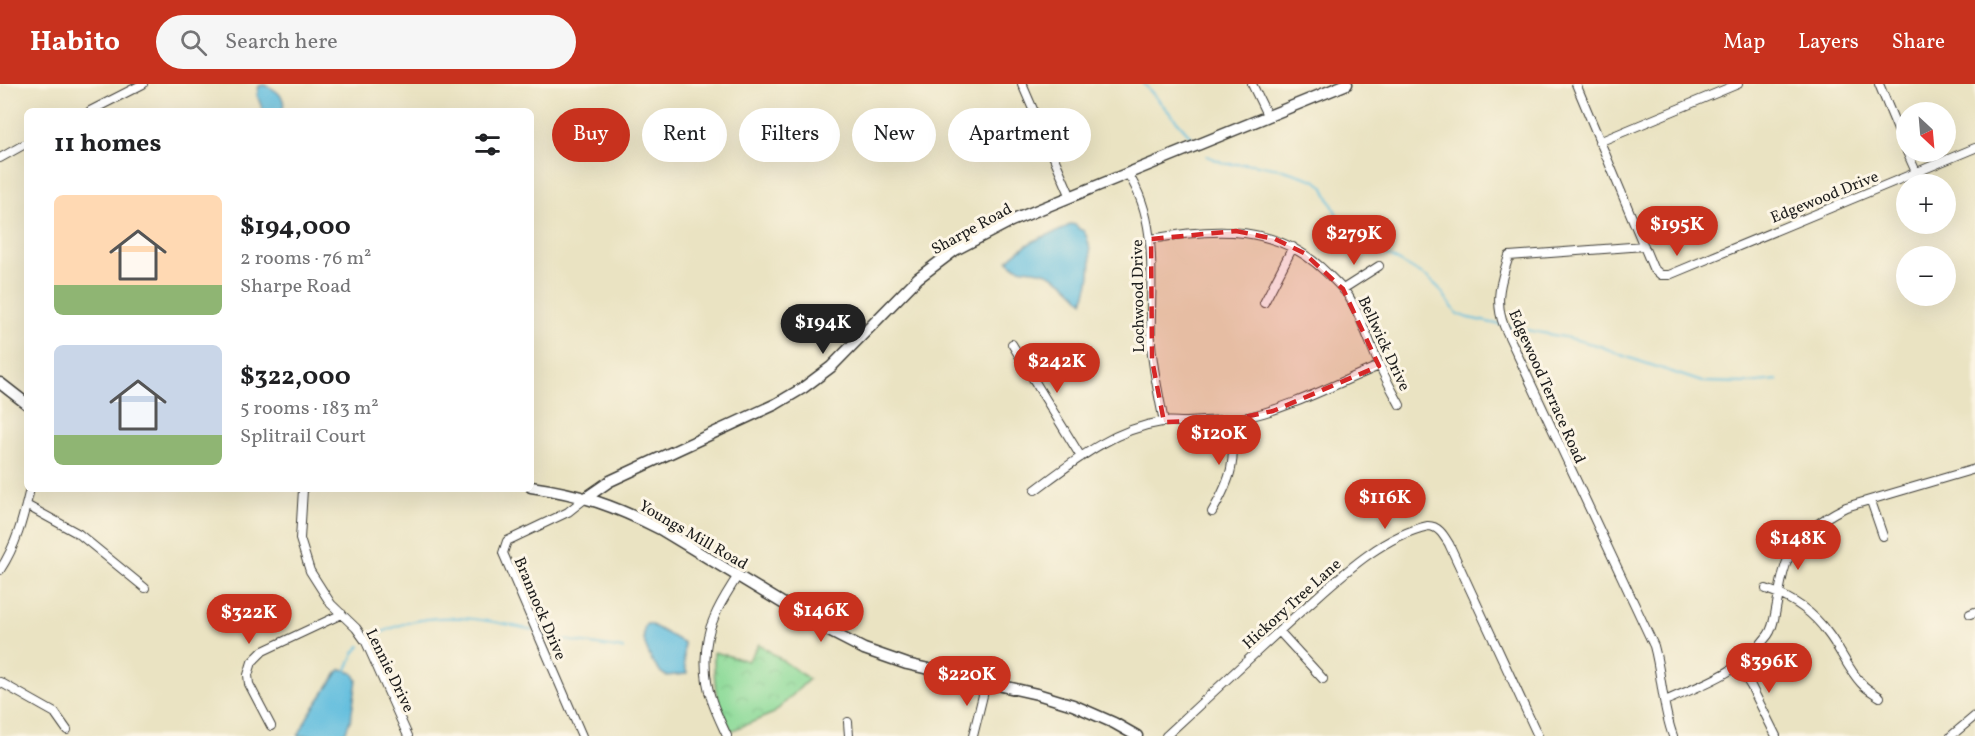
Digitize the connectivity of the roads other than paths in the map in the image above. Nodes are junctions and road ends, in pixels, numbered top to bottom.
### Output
1 (143, 84) edge
2 (1022, 84) edge
3 (1252, 84) edge
4 (1347, 84) edge
5 (1575, 84) edge
6 (1738, 84) edge
7 (1879, 84) edge
8 (96, 108) edge
9 (1268, 117) junction
10 (1896, 124) edge
11 (1599, 141) junction
12 (24, 145) edge
13 (1975, 148) edge
14 (0, 158) edge
15 (1912, 162) edge
16 (1916, 172) junction
17 (1128, 174) junction
18 (1071, 197) junction
19 (1151, 239) junction
20 (1644, 246) junction
21 (1293, 247) junction
22 (1379, 266) dead end
23 (1343, 289) junction
24 (1264, 303) dead end
25 (1012, 344) dead end
26 (1379, 366) junction
27 (0, 382) edge
28 (24, 402) edge
29 (1400, 405) dead end
30 (1230, 420) junction
31 (1164, 422) junction
32 (1082, 457) junction
33 (1975, 469) edge
34 (534, 487) edge
35 (1035, 490) dead end
36 (29, 492) edge
37 (303, 492) edge
38 (587, 497) junction
39 (1870, 501) junction
40 (26, 505) junction
41 (1212, 512) dead end
42 (1883, 536) dead end
43 (0, 570) edge
44 (737, 577) junction
45 (145, 588) dead end
46 (1767, 589) dead end
47 (1779, 593) junction
48 (342, 614) junction
49 (1280, 631) junction
50 (1738, 667) junction
51 (1323, 679) dead end
52 (0, 682) edge
53 (986, 683) junction
54 (1880, 697) dead end
55 (1665, 701) junction
56 (1975, 716) edge
57 (848, 722) dead end
58 (272, 726) dead end
59 (67, 730) dead end
60 (408, 736) edge
61 (582, 736) edge
62 (727, 736) edge
63 (849, 736) edge
64 (973, 736) edge
65 (1137, 736) edge
66 (1166, 736) edge
67 (1538, 736) edge
68 (1673, 736) edge
69 (1776, 736) edge
70 (1951, 736) edge

1 - 8 street
2 - 18 street
3 - 9 street
4 - 9 street, Sharpe Road
5 - 11 street, Edgewood Drive
6 - 11 street
7 - 10 street
9 - 17 street, Sharpe Road
11 - 20 street, Edgewood Drive
12 - 14 street
13 - 16 street, Edgewood Drive
15 - 16 street
16 - 20 street, Edgewood Drive
17 - 18 street, Sharpe Road
17 - 19 street, Lochwood Drive
18 - 38 street, Sharpe Road
19 - 21 street, Bellwick Drive
19 - 31 street, Lochwood Drive
20 - 55 street, Edgewood Terrace Road
21 - 23 street, Bellwick Drive
21 - 24 street
22 - 23 street
23 - 26 street, Bellwick Drive
25 - 32 street
26 - 29 street, Bellwick Drive
26 - 30 street
27 - 28 street
30 - 31 street
30 - 41 street
31 - 32 street
32 - 35 street
33 - 39 street
34 - 38 street, Youngs Mill Road
36 - 40 street
37 - 48 street, Lennie Drive
38 - 44 street, Youngs Mill Road
38 - 61 street, Brannock Drive
39 - 42 street
39 - 47 street
40 - 43 street
40 - 45 street
44 - 53 street, Youngs Mill Road
44 - 62 street
46 - 47 street
47 - 50 street
47 - 54 street
48 - 58 street
48 - 60 street, Lennie Drive
49 - 51 street
49 - 66 street, Hickory Tree Lane
49 - 67 street, Hickory Tree Lane
50 - 55 street
50 - 69 street
52 - 59 street
53 - 64 street
53 - 65 street, Youngs Mill Road
55 - 68 street
56 - 70 street
57 - 63 street

